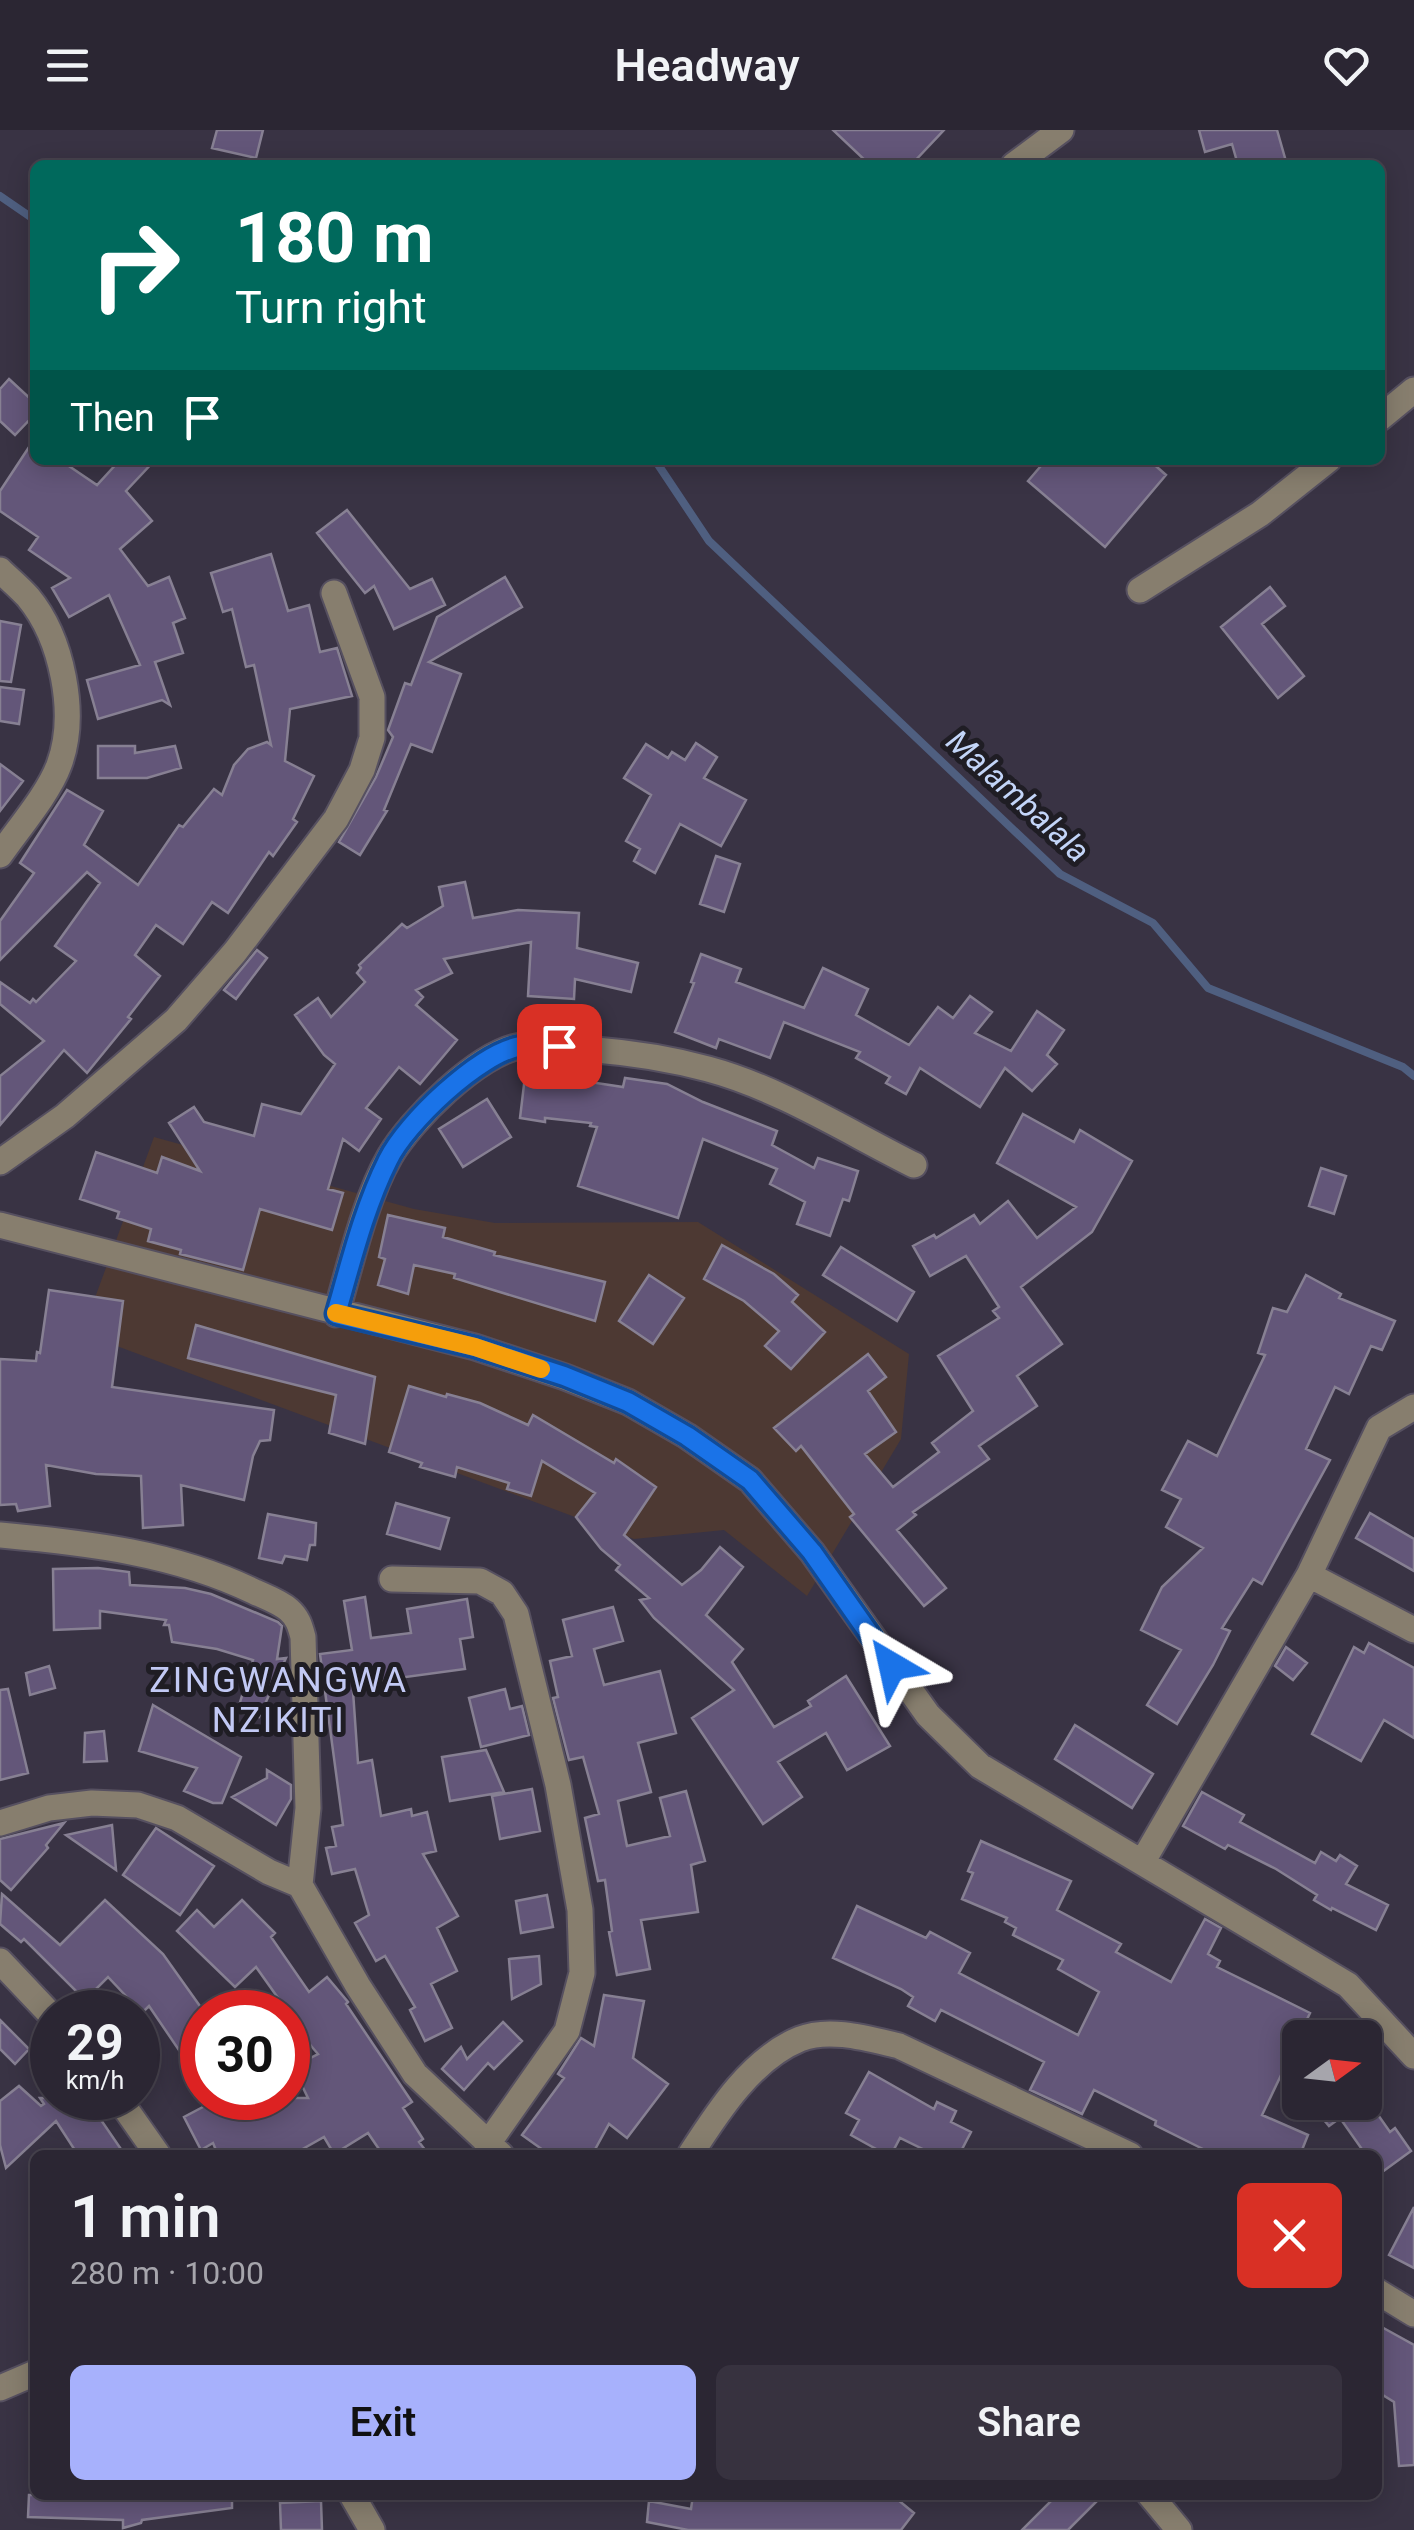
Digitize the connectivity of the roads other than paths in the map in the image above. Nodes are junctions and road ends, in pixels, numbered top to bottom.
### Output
1 (1061, 130) edge
2 (1021, 160) edge
3 (1414, 390) edge
4 (1385, 414) edge
5 (1322, 465) edge
6 (0, 570) edge
7 (1140, 590) dead end
8 (334, 593) dead end
9 (0, 855) edge
10 (0, 1162) edge
11 (914, 1164) dead end
12 (0, 1225) edge
13 (336, 1314) junction
14 (1414, 1407) edge
15 (0, 1535) edge
16 (1310, 1575) junction
17 (392, 1579) dead end
18 (1414, 1630) edge
19 (0, 1823) edge
20 (1143, 1861) junction
21 (300, 1885) junction
22 (0, 1961) edge
23 (30, 1993) edge
24 (1414, 2056) edge
25 (133, 2120) edge
26 (154, 2150) edge
27 (494, 2150) edge
28 (693, 2150) edge
29 (1119, 2150) edge
30 (1382, 2294) edge
31 (1414, 2314) edge
32 (30, 2375) edge
33 (0, 2388) edge
34 (355, 2500) edge
35 (1154, 2500) edge
36 (372, 2530) edge
37 (1180, 2530) edge

1 - 2 street
3 - 4 street
5 - 7 street
6 - 9 street
8 - 10 street
11 - 13 street
12 - 13 street
13 - 20 street
14 - 16 street
15 - 21 street
16 - 18 street
16 - 20 street
17 - 27 street
19 - 21 street
20 - 24 street
21 - 27 street
22 - 23 street
25 - 26 street
28 - 29 street
30 - 31 street
32 - 33 street
34 - 36 street
35 - 37 street

